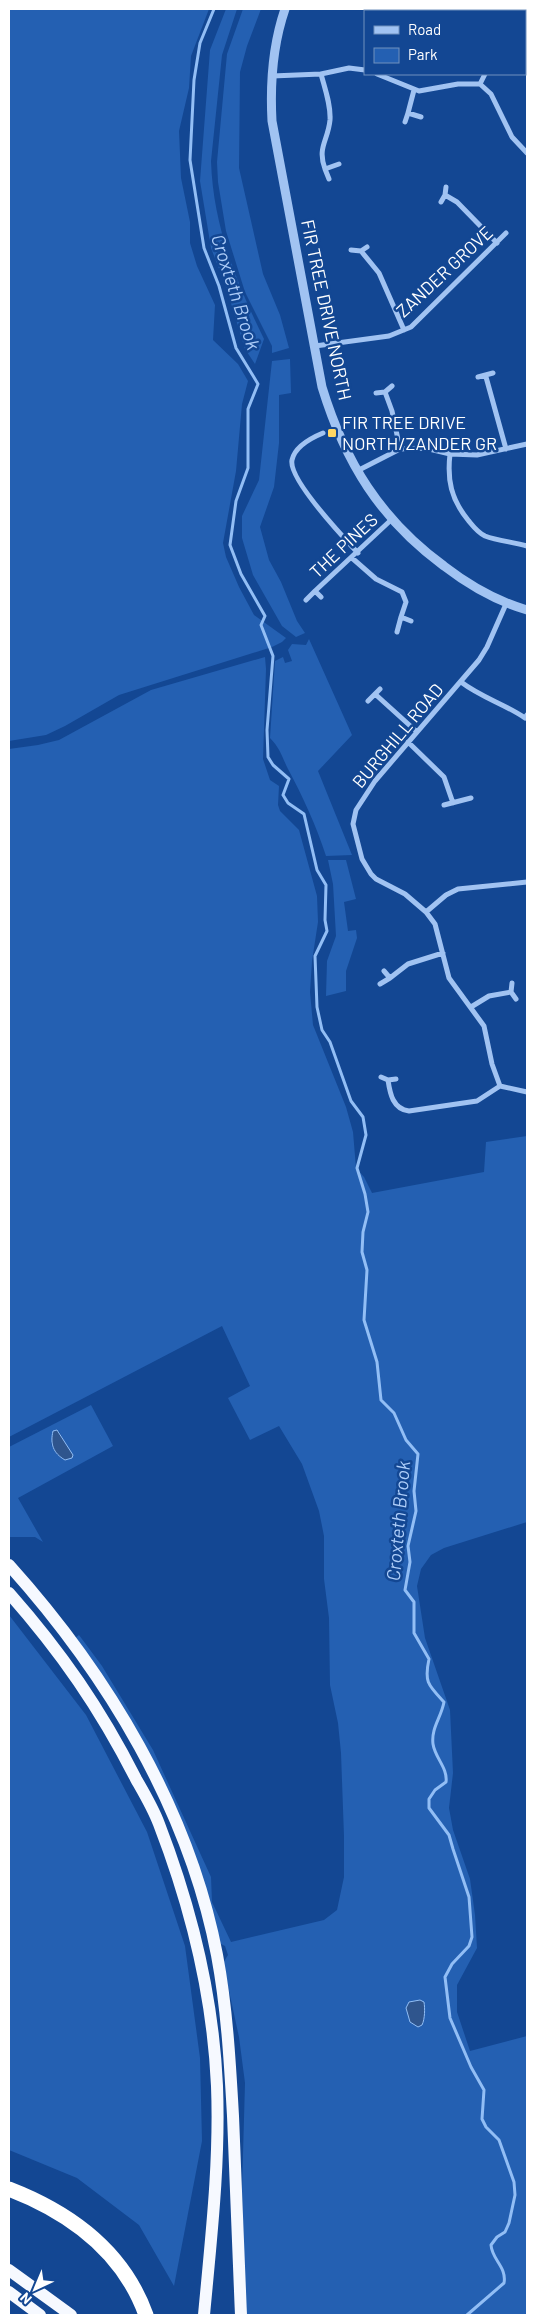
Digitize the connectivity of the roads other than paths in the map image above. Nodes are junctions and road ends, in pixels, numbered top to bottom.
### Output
1 (285, 9) edge
2 (364, 70) edge
3 (321, 74) junction
4 (379, 75) edge
5 (485, 75) edge
6 (272, 76) junction
7 (480, 84) junction
8 (414, 90) junction
9 (408, 112) junction
10 (420, 117) dead end
11 (405, 122) dead end
12 (527, 153) edge
13 (339, 164) dead end
14 (325, 169) junction
15 (329, 178) dead end
16 (446, 188) dead end
17 (445, 195) junction
18 (441, 202) dead end
19 (506, 233) dead end
20 (497, 243) junction
21 (367, 246) dead end
22 (351, 250) dead end
23 (361, 250) junction
24 (404, 330) junction
25 (315, 346) junction
26 (493, 373) dead end
27 (478, 377) dead end
28 (486, 377) junction
29 (392, 386) dead end
30 (385, 392) junction
31 (376, 393) dead end
32 (323, 433) dead end
33 (527, 444) edge
34 (400, 449) junction
35 (506, 450) junction
36 (450, 454) junction
37 (356, 471) junction
38 (391, 520) junction
39 (527, 546) edge
40 (358, 553) junction
41 (352, 558) junction
42 (316, 591) junction
43 (321, 597) dead end
44 (306, 600) dead end
45 (506, 604) junction
46 (527, 610) edge
47 (401, 617) junction
48 (411, 621) dead end
49 (397, 632) dead end
50 (462, 682) junction
51 (380, 689) dead end
52 (375, 694) junction
53 (368, 701) dead end
54 (526, 718) edge
55 (417, 732) junction
56 (408, 742) junction
57 (471, 798) dead end
58 (453, 803) junction
59 (444, 805) dead end
60 (527, 882) edge
61 (426, 912) junction
62 (443, 953) junction
63 (384, 971) dead end
64 (390, 978) junction
65 (512, 983) dead end
66 (380, 984) dead end
67 (511, 992) junction
68 (516, 999) dead end
69 (471, 1007) junction
70 (381, 1077) dead end
71 (396, 1079) dead end
72 (388, 1080) junction
73 (500, 1086) junction
74 (527, 1092) edge
75 (9, 1565) edge
76 (9, 1592) edge
77 (9, 2189) edge
78 (9, 2270) edge
79 (9, 2292) edge
80 (40, 2315) edge
81 (71, 2315) edge
82 (146, 2315) edge
83 (204, 2315) edge
84 (240, 2315) edge

1 - 6 street, FIR TREE DRIVE NORTH
2 - 3 street
3 - 6 street
3 - 14 street
4 - 8 street
5 - 7 street
6 - 25 street, FIR TREE DRIVE NORTH
7 - 8 street
7 - 12 street
8 - 9 street
9 - 10 street
9 - 11 street
13 - 14 street
14 - 15 street
16 - 17 street
17 - 18 street
17 - 20 street
19 - 20 street, ZANDER GROVE
20 - 24 street, ZANDER GROVE
21 - 23 street
22 - 23 street
23 - 24 street
24 - 25 street, ZANDER GROVE
25 - 37 street, FIR TREE DRIVE NORTH
26 - 28 street
27 - 28 street
28 - 35 street
29 - 30 street
30 - 31 street
30 - 34 street
32 - 40 street
33 - 35 street
34 - 36 street
34 - 37 street
35 - 36 street
36 - 39 street
37 - 38 street, FIR TREE DRIVE NORTH
38 - 40 street, THE PINES
38 - 45 street, FIR TREE DRIVE NORTH
40 - 41 street, THE PINES
41 - 42 street, THE PINES
41 - 47 street
42 - 43 street, THE PINES
42 - 44 street, THE PINES
45 - 46 street, FIR TREE DRIVE NORTH
45 - 50 street, BURGHILL ROAD
47 - 48 street
47 - 49 street
50 - 54 street
50 - 55 street, BURGHILL ROAD
51 - 52 street
52 - 53 street
52 - 55 street
55 - 56 street, BURGHILL ROAD
56 - 58 street
56 - 61 street, BURGHILL ROAD
57 - 58 street
58 - 59 street
60 - 61 street
61 - 62 street, BURGHILL ROAD
62 - 64 street
62 - 69 street, BURGHILL ROAD
63 - 64 street
64 - 66 street
65 - 67 street
67 - 68 street
67 - 69 street
69 - 73 street, BURGHILL ROAD
70 - 72 street
71 - 72 street
72 - 73 street
73 - 74 street
75 - 84 highway
76 - 83 highway
77 - 82 highway
78 - 81 highway
79 - 80 highway

